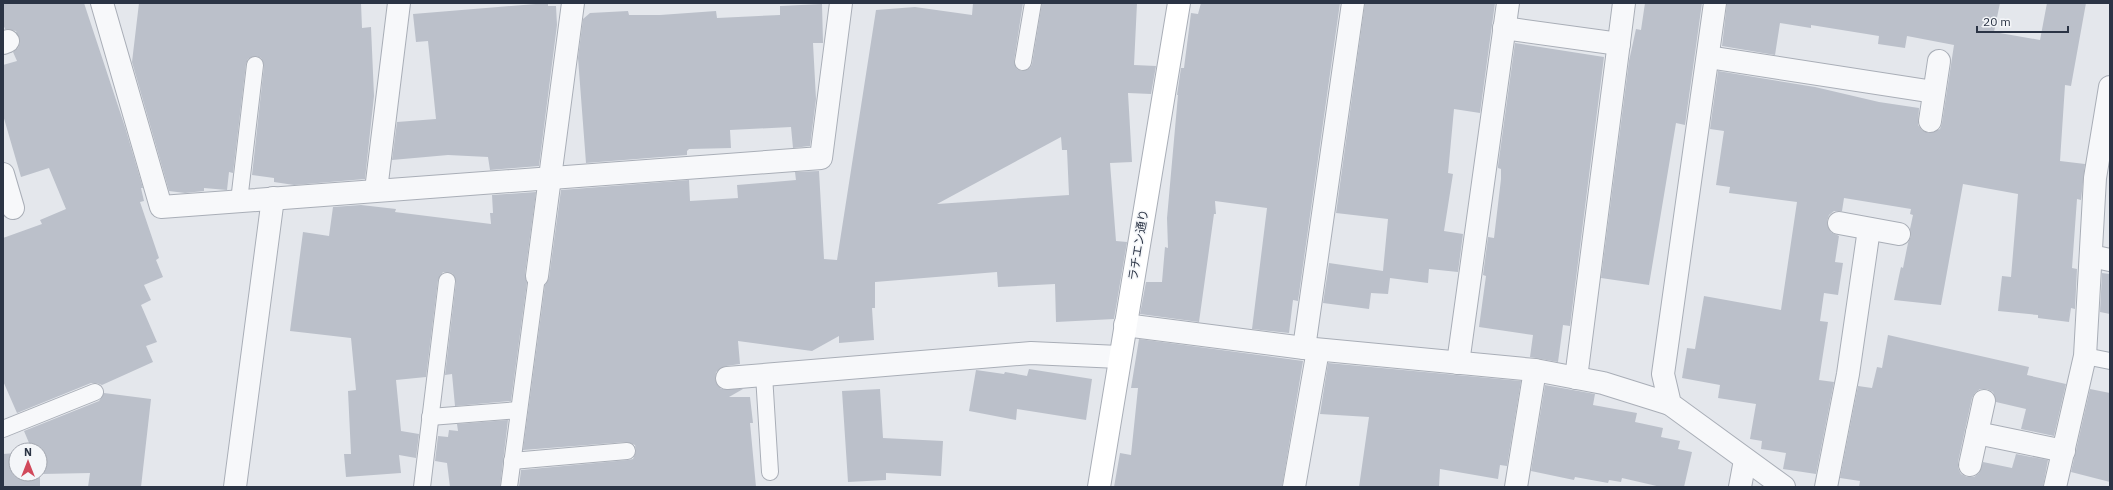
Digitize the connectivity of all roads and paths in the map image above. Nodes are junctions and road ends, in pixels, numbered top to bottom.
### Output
1 (102, 3) edge
2 (399, 3) edge
3 (574, 3) edge
4 (841, 3) edge
5 (1032, 3) edge
6 (1179, 3) edge
7 (1353, 3) edge
8 (1508, 3) edge
9 (1624, 3) edge
10 (1715, 3) edge
11 (1504, 28) junction
12 (1619, 44) junction
13 (1708, 57) junction
14 (1939, 61) dead end
15 (1023, 62) dead end
16 (255, 65) dead end
17 (2110, 87) edge
18 (1934, 92) junction
19 (1930, 121) dead end
20 (2106, 127) edge
21 (3, 174) edge
22 (550, 178) junction
23 (376, 190) junction
24 (273, 198) junction
25 (239, 201) junction
26 (8, 210) edge
27 (1839, 223) dead end
28 (1869, 228) junction
29 (1899, 234) dead end
30 (2100, 258) edge
31 (537, 276) joint
32 (447, 281) dead end
33 (1125, 324) junction
34 (1311, 349) junction
35 (2085, 356) junction
36 (1119, 357) junction
37 (2110, 361) edge
38 (1458, 363) junction
39 (1536, 370) junction
40 (764, 375) junction
41 (727, 378) dead end
42 (1576, 378) junction
43 (95, 392) dead end
44 (1984, 401) dead end
45 (1670, 404) junction
46 (519, 410) junction
47 (430, 417) junction
48 (3, 429) edge
49 (1977, 433) junction
50 (627, 451) dead end
51 (2064, 451) junction
52 (1745, 460) junction
53 (512, 461) junction
54 (1970, 465) dead end
55 (770, 472) dead end
56 (235, 487) edge
57 (422, 487) edge
58 (509, 487) edge
59 (1099, 487) edge
60 (1294, 487) edge
61 (1516, 487) edge
62 (1740, 487) edge
63 (1784, 487) edge
64 (1826, 487) edge
65 (2055, 487) edge

1 - 25 street
2 - 23 street
3 - 22 street
4 - 22 street
5 - 15 lane
6 - 33 street, ラチエン通り
7 - 34 street
8 - 11 street
9 - 12 street
10 - 13 street
11 - 12 street
11 - 38 street
12 - 42 street
13 - 18 street
13 - 45 street
14 - 18 street
16 - 25 lane
17 - 20 street
18 - 19 street
20 - 30 street
21 - 26 street
22 - 23 street
22 - 31 street
23 - 24 street
24 - 25 street
24 - 56 street
27 - 28 street
28 - 29 street
28 - 64 street
30 - 35 street
31 - 46 lane
32 - 47 lane
33 - 34 street
33 - 36 street, ラチエン通り
34 - 38 street
34 - 60 street
35 - 37 lane
35 - 51 street
36 - 40 street
36 - 59 street, ラチエン通り
38 - 39 street
39 - 42 street
39 - 61 street
40 - 41 street
40 - 55 lane
42 - 45 street
43 - 48 lane
44 - 49 street
45 - 52 street
46 - 47 lane
46 - 53 lane
47 - 57 lane
49 - 51 street
49 - 54 street
50 - 53 lane
51 - 65 street
52 - 62 street
52 - 63 street
53 - 58 lane

